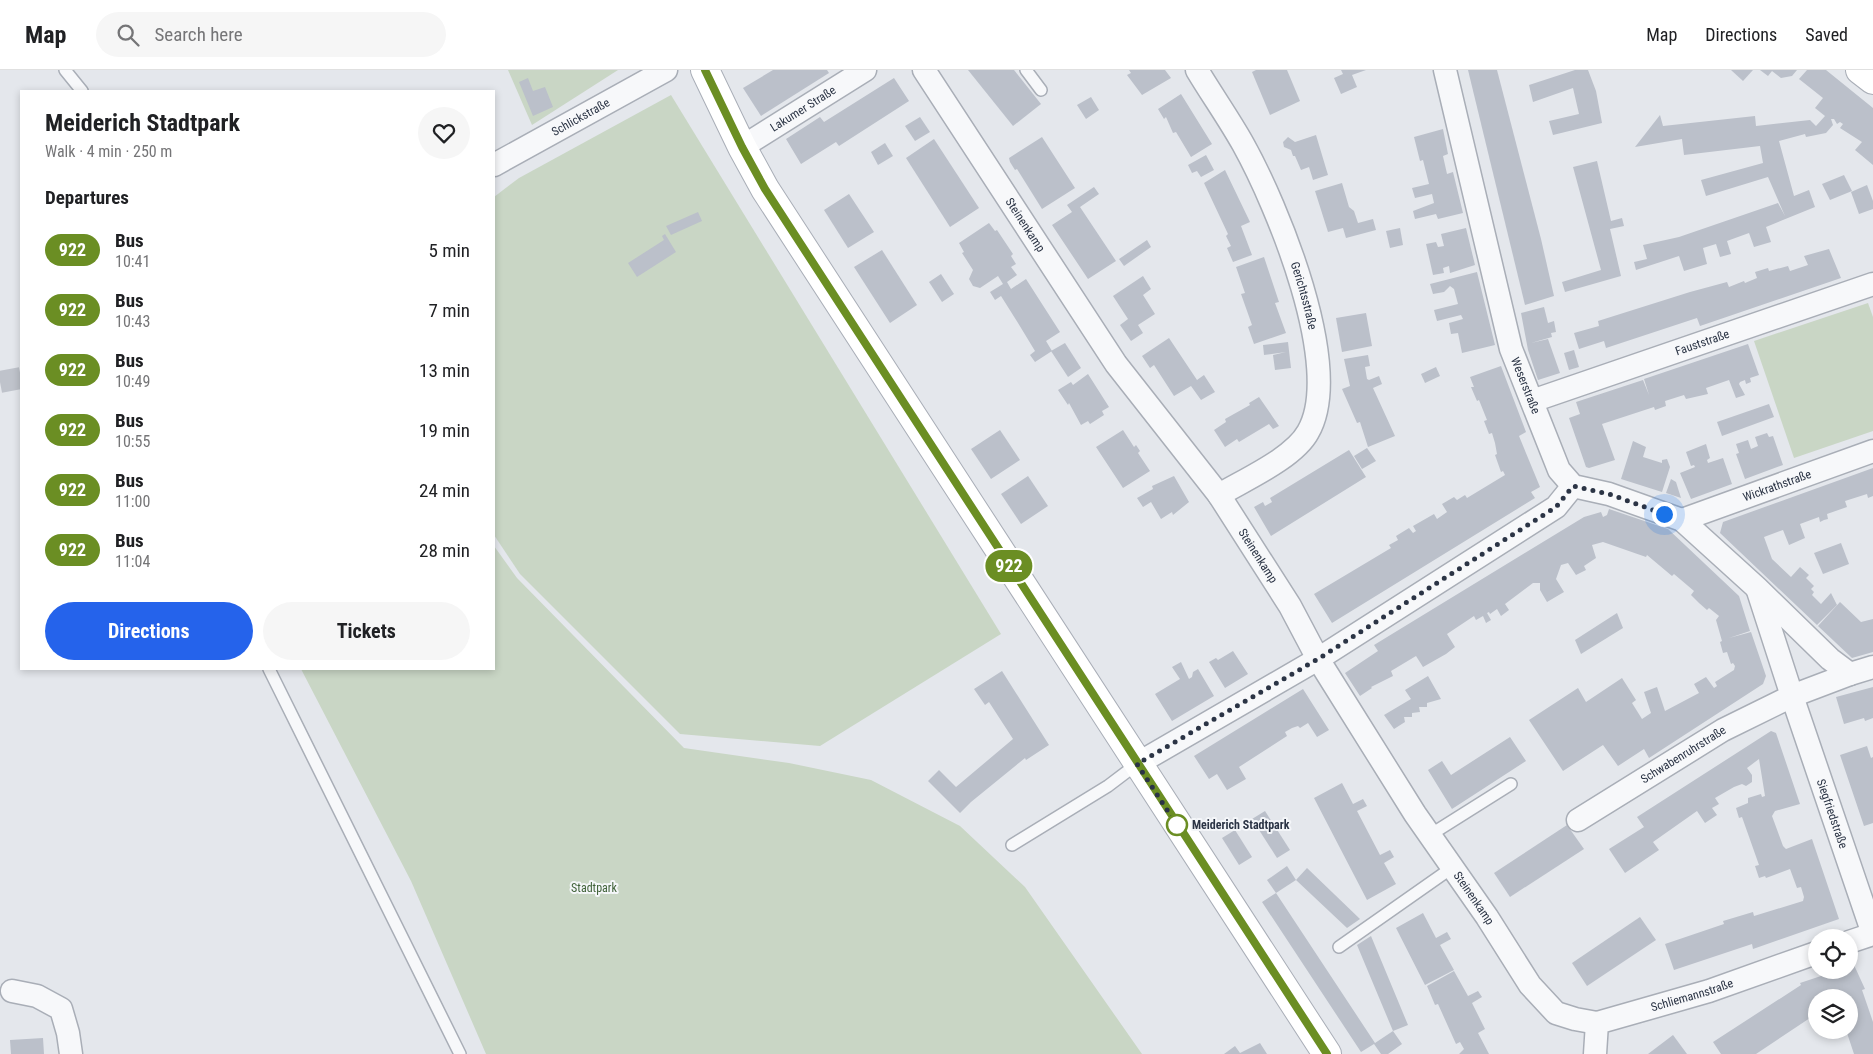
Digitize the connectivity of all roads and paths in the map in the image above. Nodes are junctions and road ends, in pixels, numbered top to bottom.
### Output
1 (65, 70) edge
2 (666, 70) edge
3 (706, 70) edge
4 (864, 70) edge
5 (924, 70) edge
6 (1026, 70) edge
7 (1197, 70) edge
8 (1445, 70) edge
9 (1860, 70) edge
10 (1873, 80) edge
11 (81, 90) edge
12 (1041, 90) dead end
13 (742, 147) junction
14 (495, 165) edge
15 (1873, 284) edge
16 (1532, 402) junction
17 (1873, 451) edge
18 (1573, 486) junction
19 (1219, 495) junction
20 (1682, 520) junction
21 (1757, 588) junction
22 (1318, 659) junction
23 (1873, 668) edge
24 (269, 670) edge
25 (1850, 674) junction
26 (1792, 696) junction
27 (1137, 764) junction
28 (1511, 784) dead end
29 (1578, 820) dead end
30 (1430, 835) junction
31 (1012, 844) dead end
32 (1453, 868) junction
33 (1873, 934) edge
34 (1858, 939) edge
35 (1339, 947) dead end
36 (1808, 956) edge
37 (6, 993) edge
38 (1597, 1023) junction
39 (71, 1054) edge
40 (460, 1054) edge
41 (1327, 1054) edge
42 (1594, 1054) edge

1 - 11 lane
2 - 14 street, Schlickstraße
3 - 13 main road
4 - 13 street, Lakumer Straße
5 - 19 street, Steinenkamp
6 - 12 lane
7 - 19 street, Gerichtsstraße
8 - 16 street, Weserstraße
9 - 10 main road
13 - 27 main road
15 - 16 street, Fauststraße
16 - 18 street, Weserstraße
17 - 20 street, Wickrathstraße
18 - 20 street
18 - 22 street
19 - 22 street, Steinenkamp
20 - 21 street
21 - 25 street
21 - 26 street
22 - 27 street
22 - 30 street, Steinenkamp
23 - 25 street
24 - 40 lane
25 - 26 street
26 - 29 street, Schwabenruhrstraße
26 - 33 street, Siegfriedstraße
27 - 31 lane
27 - 41 main road
28 - 30 lane
30 - 32 street, Steinenkamp
32 - 35 lane
32 - 38 street, Steinenkamp
33 - 34 street
36 - 38 street, Schliemannstraße
37 - 39 street
38 - 42 street

